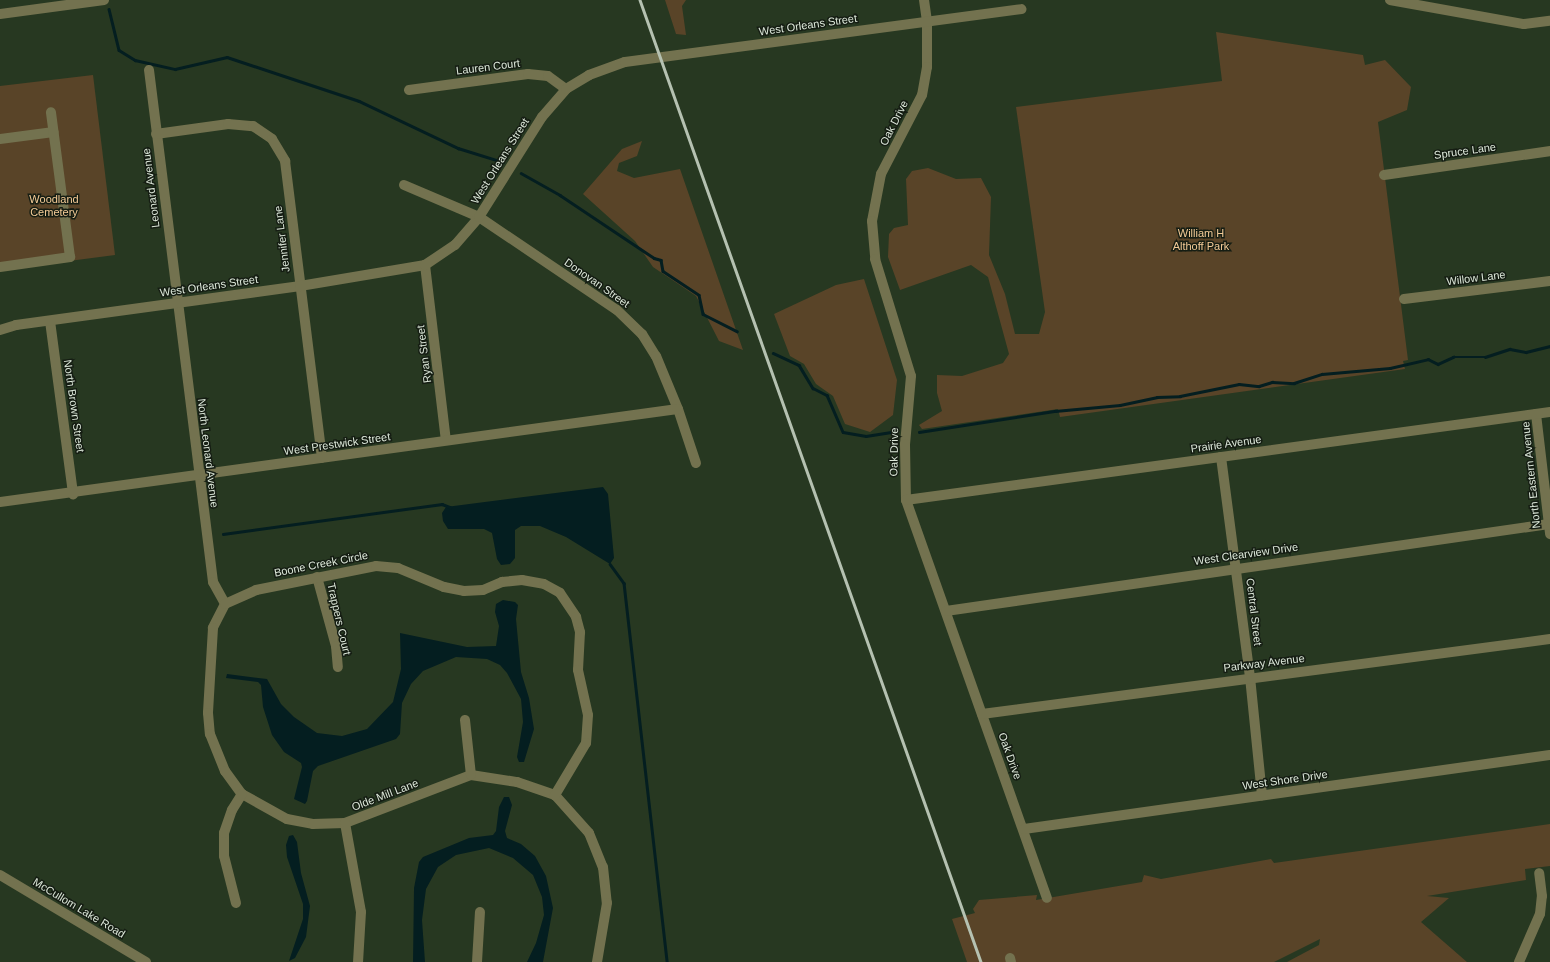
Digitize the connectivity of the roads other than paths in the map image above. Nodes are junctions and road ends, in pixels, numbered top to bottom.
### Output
1 (104, 0) edge
2 (924, 0) edge
3 (1390, 0) edge
4 (1420, 3) edge
5 (41, 4) edge
6 (1020, 9) dead end
7 (0, 14) edge
8 (927, 21) junction
9 (1550, 21) edge
10 (149, 70) dead end
11 (566, 89) junction
12 (410, 90) dead end
13 (51, 112) dead end
14 (54, 132) junction
15 (156, 134) junction
16 (0, 139) edge
17 (1550, 152) edge
18 (1384, 175) dead end
19 (404, 185) dead end
20 (479, 218) junction
21 (425, 265) junction
22 (0, 267) edge
23 (1550, 280) edge
24 (300, 286) junction
25 (1404, 299) dead end
26 (177, 302) junction
27 (50, 321) junction
28 (0, 330) edge
29 (678, 409) junction
30 (1550, 412) edge
31 (1536, 414) junction
32 (446, 440) junction
33 (1221, 457) junction
34 (322, 458) junction
35 (696, 463) dead end
36 (199, 475) junction
37 (73, 494) junction
38 (906, 500) junction
39 (0, 502) edge
40 (1549, 529) edge
41 (1236, 567) junction
42 (317, 577) junction
43 (225, 604) junction
44 (946, 611) junction
45 (1550, 639) edge
46 (338, 667) dead end
47 (1250, 677) junction
48 (982, 714) junction
49 (464, 720) dead end
50 (1550, 755) edge
51 (471, 775) junction
52 (242, 794) junction
53 (555, 795) junction
54 (1262, 795) junction
55 (345, 823) junction
56 (1024, 829) junction
57 (1539, 873) dead end
58 (0, 875) edge
59 (1047, 898) dead end
60 (236, 903) dead end
61 (480, 912) dead end
62 (146, 962) edge
63 (358, 962) edge
64 (477, 962) edge
65 (597, 962) edge
66 (1519, 962) edge

1 - 5 street
2 - 8 street, Oak Drive
3 - 4 street
4 - 9 street
5 - 7 street
6 - 8 street, West Orleans Street
8 - 11 street, West Orleans Street
8 - 38 street, Oak Drive
10 - 15 street, Leonard Avenue
11 - 12 street, Lauren Court
11 - 20 street, West Orleans Street
13 - 14 street
14 - 16 street
14 - 22 street
15 - 24 street, Jennifer Lane
15 - 26 street, Leonard Avenue
17 - 18 street, Spruce Lane
19 - 20 street, Donovan Street
20 - 21 street, West Orleans Street
20 - 29 street, Donovan Street
21 - 24 street, West Orleans Street
21 - 32 street, Ryan Street
23 - 25 street, Willow Lane
24 - 26 street, West Orleans Street
24 - 34 street, Jennifer Lane
26 - 27 street, West Orleans Street
26 - 36 street, North Leonard Avenue
27 - 28 street, West Orleans Street
27 - 37 street, North Brown Street
29 - 32 street, West Prestwick Street
29 - 35 street, Donovan Street
30 - 31 street, Prairie Avenue
31 - 33 street, Prairie Avenue
31 - 40 street, North Eastern Avenue
32 - 34 street, West Prestwick Street
33 - 38 street, Prairie Avenue
33 - 41 street, Central Street
34 - 36 street, West Prestwick Street
36 - 37 street, West Prestwick Street
36 - 43 street, North Leonard Avenue
37 - 39 street, West Prestwick Street
38 - 44 street, Oak Drive
40 - 41 street, West Clearview Drive
41 - 44 street, West Clearview Drive
41 - 47 street, Central Street
42 - 43 street, Boone Creek Circle
42 - 46 street, Trappers Court
42 - 53 street, Boone Creek Circle
43 - 52 street, Olde Mill Lane
44 - 48 street, Oak Drive
45 - 47 street, Parkway Avenue
47 - 48 street, Parkway Avenue
47 - 54 street, Central Street
48 - 56 street, Oak Drive
49 - 51 street
50 - 54 street, West Shore Drive
51 - 53 street, Olde Mill Lane
51 - 55 street, Olde Mill Lane
52 - 55 street, Olde Mill Lane
52 - 60 street
53 - 65 street, Olde Mill Lane
54 - 56 street, West Shore Drive
55 - 63 street
56 - 59 street, Oak Drive
57 - 66 street
58 - 62 street, McCullom Lake Road
61 - 64 street

